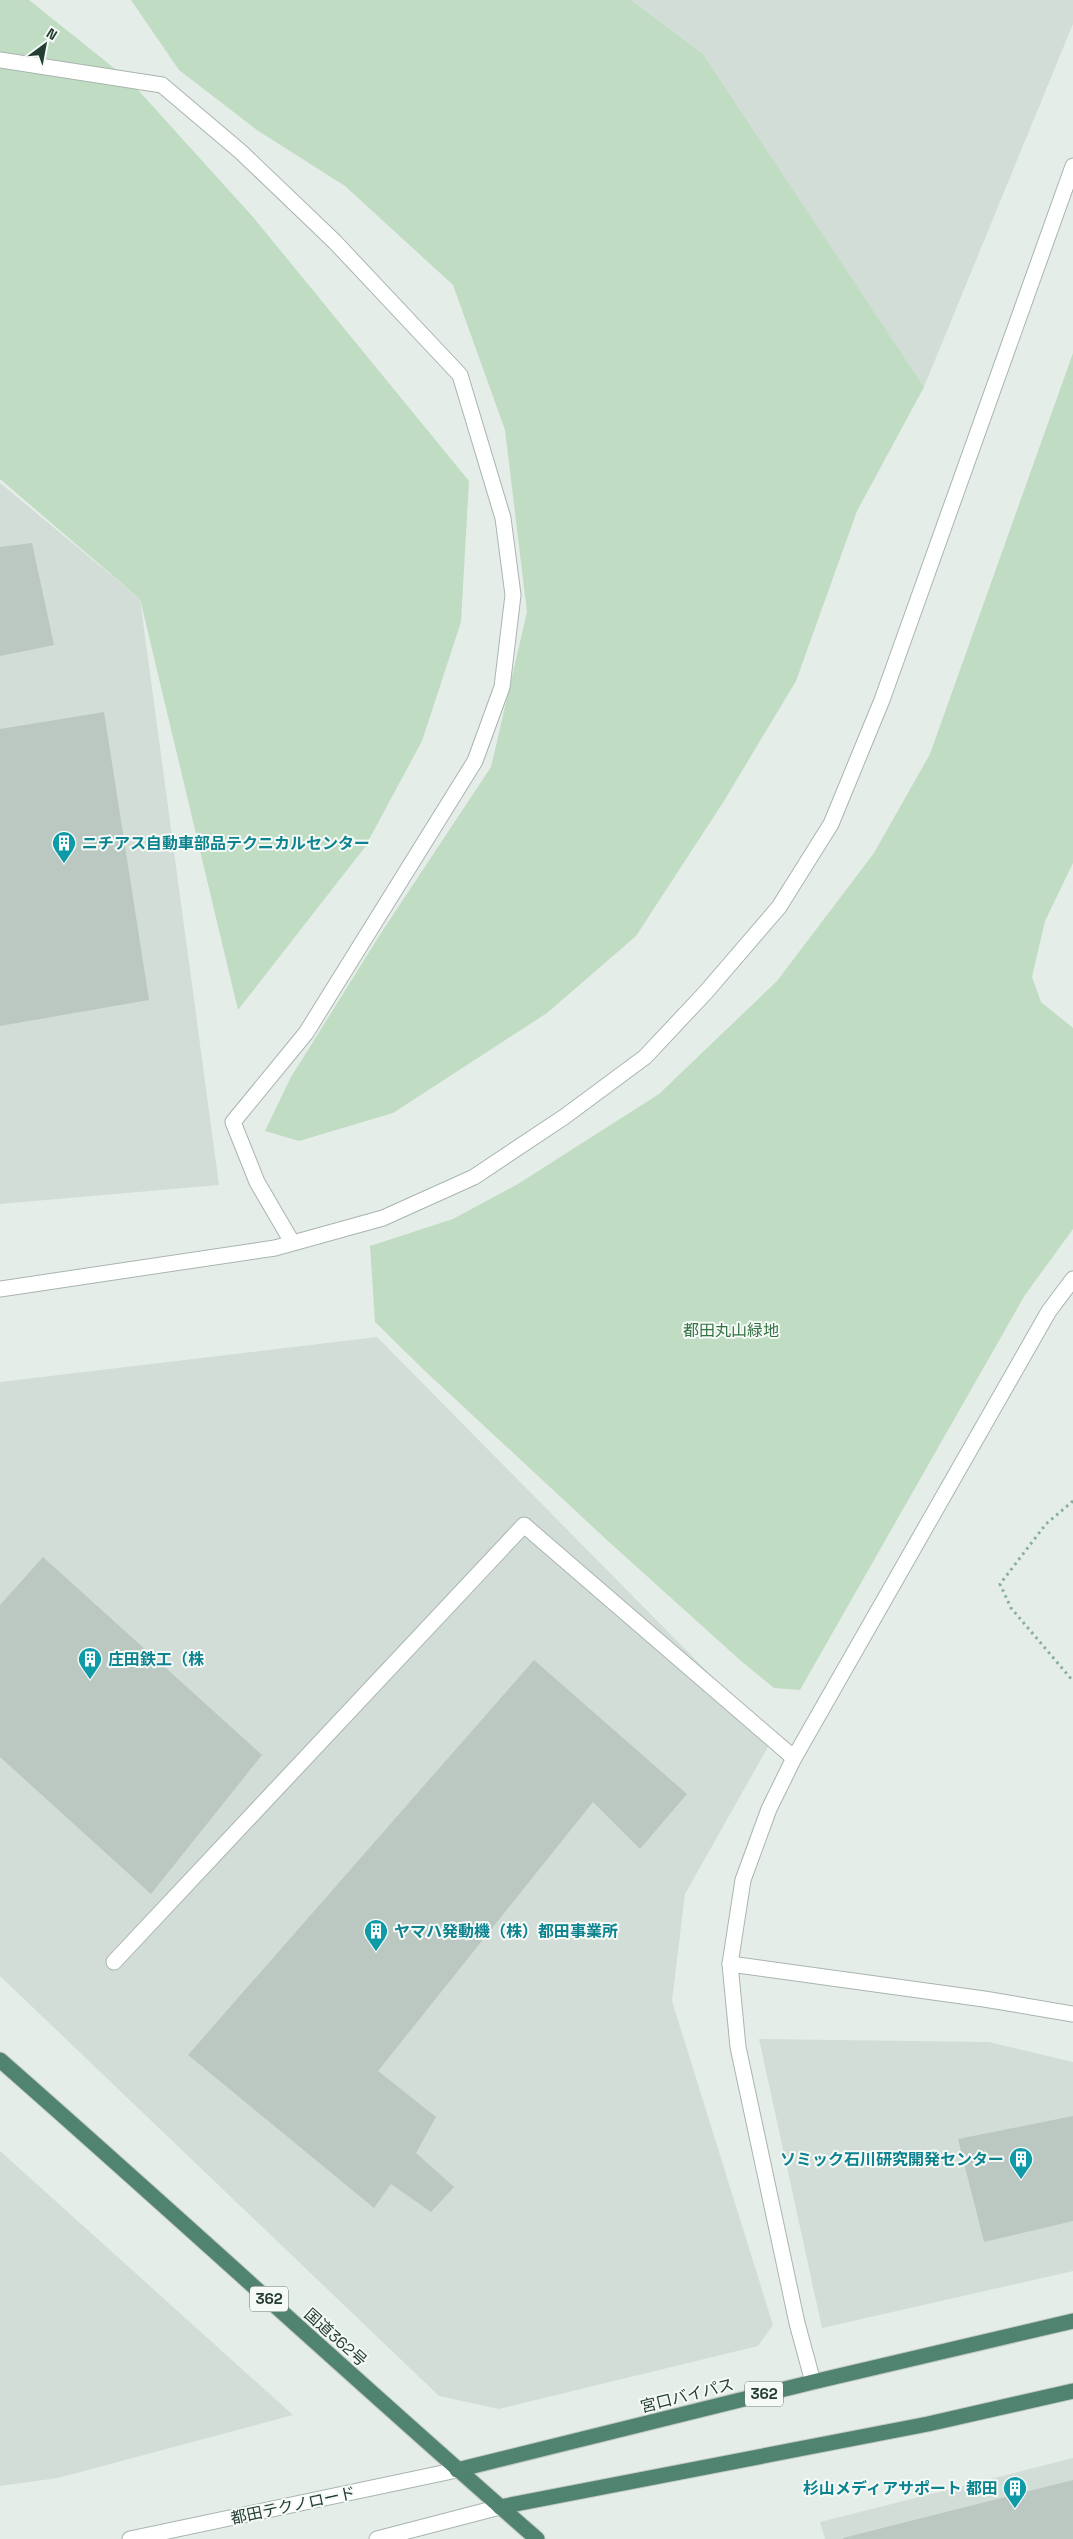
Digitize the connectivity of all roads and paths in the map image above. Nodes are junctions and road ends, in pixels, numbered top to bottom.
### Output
1 (0, 60) edge
2 (1073, 166) edge
3 (292, 1242) junction
4 (1073, 1279) edge
5 (0, 1289) edge
6 (1073, 1501) edge
7 (1073, 1681) edge
8 (794, 1758) junction
9 (114, 1962) dead end
10 (730, 1964) junction
11 (1073, 2014) edge
12 (0, 2060) edge
13 (1073, 2321) edge
14 (813, 2382) junction
15 (1073, 2391) edge
16 (457, 2470) junction
17 (500, 2507) junction
18 (130, 2539) edge
19 (377, 2539) edge
20 (537, 2539) edge

1 - 3 street
2 - 3 street
3 - 5 street
4 - 8 street
6 - 7 path
8 - 9 street
8 - 10 street
10 - 11 street
10 - 14 street
12 - 16 highway, 国道362号 / 362
13 - 14 highway, 宮口バイパス / 362
14 - 16 highway, 宮口バイパス / 362
15 - 17 highway
16 - 17 highway, 国道362号 / 362
16 - 18 street, 都田テクノロード
17 - 19 street
17 - 20 highway, 国道362号 / 362

